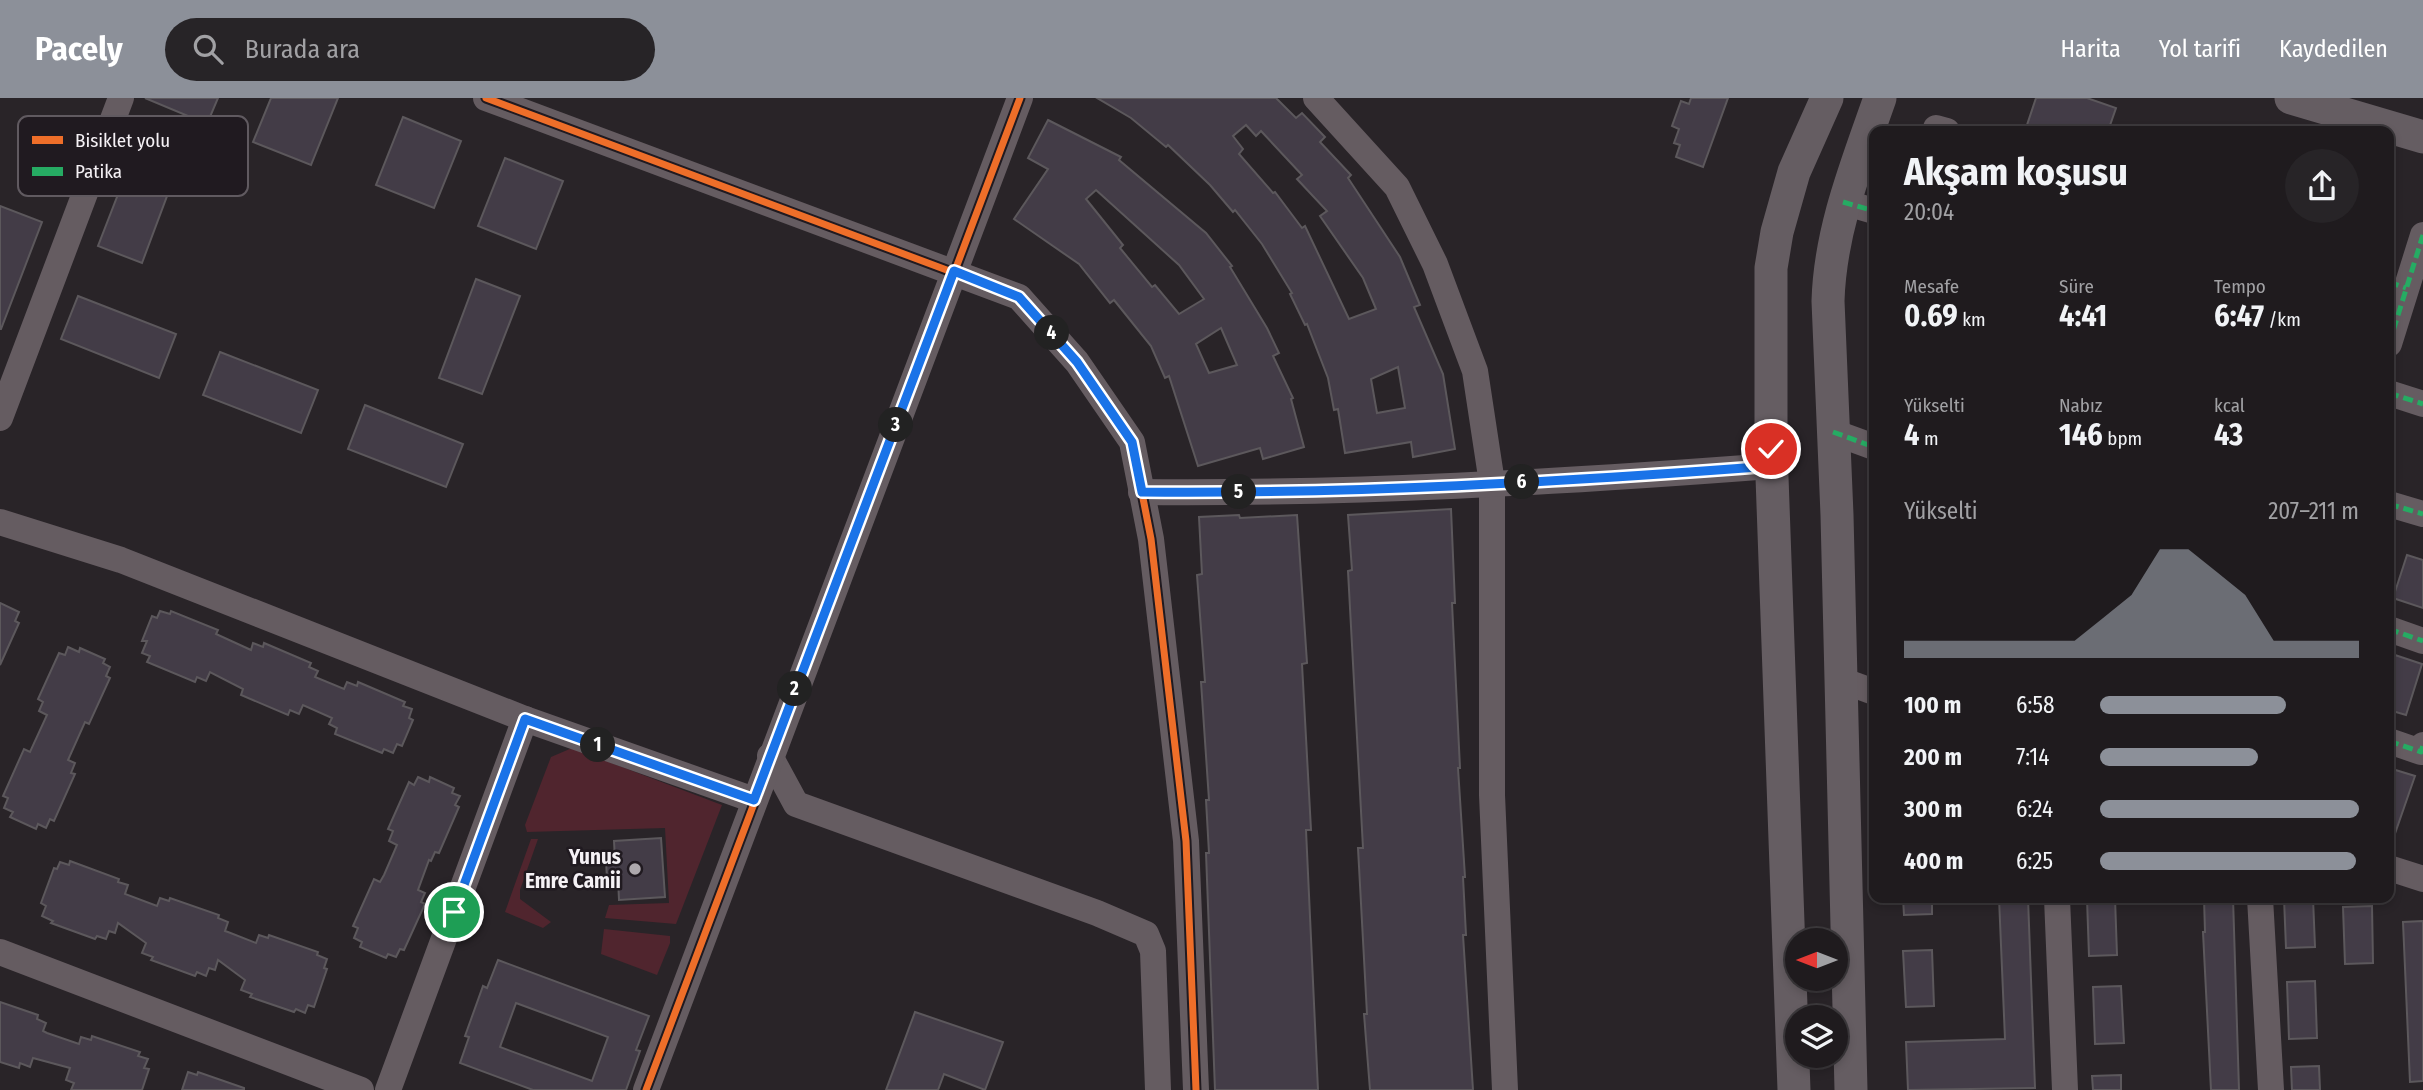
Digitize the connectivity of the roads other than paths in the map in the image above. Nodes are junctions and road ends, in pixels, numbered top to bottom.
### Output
1 (121, 98) edge
2 (485, 98) edge
3 (1020, 98) edge
4 (1316, 98) edge
5 (1828, 98) edge
6 (1880, 98) edge
7 (2291, 98) edge
8 (114, 116) edge
9 (1875, 126) edge
10 (2386, 126) edge
11 (2394, 128) edge
12 (2423, 137) edge
13 (1869, 155) edge
14 (84, 196) edge
15 (1859, 206) edge
16 (2423, 235) edge
17 (954, 271) junction
18 (2398, 285) edge
19 (2394, 311) edge
20 (2394, 395) edge
21 (2423, 404) edge
22 (0, 418) edge
23 (1833, 432) junction
24 (1869, 445) edge
25 (1771, 466) junction
26 (1492, 484) junction
27 (1142, 492) junction
28 (2394, 505) edge
29 (2423, 514) edge
30 (0, 522) edge
31 (2394, 631) edge
32 (2423, 641) edge
33 (1841, 680) junction
34 (1869, 690) edge
35 (525, 719) junction
36 (2394, 743) edge
37 (2423, 745) edge
38 (770, 756) junction
39 (754, 800) junction
40 (2394, 870) edge
41 (2423, 879) edge
42 (2057, 903) edge
43 (2260, 903) edge
44 (0, 952) edge
45 (361, 1090) edge
46 (388, 1090) edge
47 (646, 1090) edge
48 (1158, 1090) edge
49 (1196, 1090) edge
50 (1505, 1090) edge
51 (1794, 1090) edge
52 (1851, 1090) edge
53 (2065, 1090) edge
54 (2271, 1090) edge

1 - 8 street
2 - 17 street
3 - 17 street
4 - 26 street
5 - 25 main road
6 - 9 main road
7 - 10 main road
11 - 12 main road
13 - 15 main road
14 - 22 street
15 - 23 main road
16 - 18 street
17 - 27 street
17 - 38 street
18 - 19 street
20 - 21 street
23 - 24 street
23 - 33 main road
25 - 26 street
25 - 51 main road
26 - 27 street
26 - 50 street
27 - 49 street
28 - 29 street
30 - 35 street
31 - 32 street
33 - 34 street
33 - 52 main road
35 - 39 street
35 - 46 street
36 - 37 street
38 - 39 street
38 - 48 street
39 - 47 street
40 - 41 street
42 - 53 street
43 - 54 street
44 - 45 street

